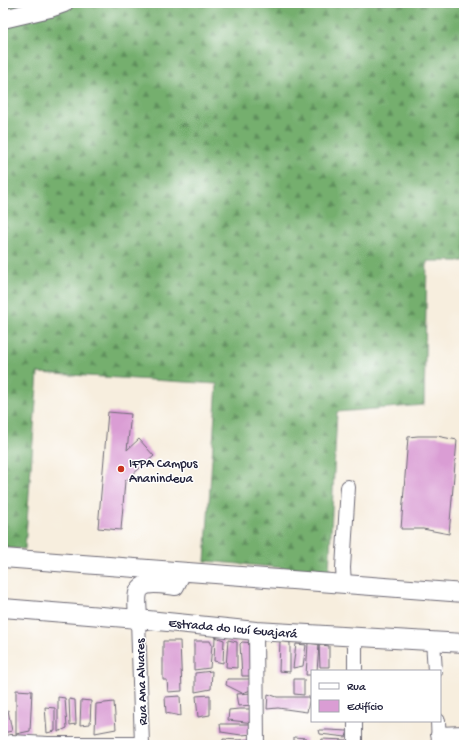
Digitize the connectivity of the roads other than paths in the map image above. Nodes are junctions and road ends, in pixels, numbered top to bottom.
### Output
1 (64, 3) edge
2 (3, 19) edge
3 (348, 487) dead end
4 (3, 558) edge
5 (182, 572) junction
6 (344, 584) junction
7 (464, 593) edge
8 (3, 608) edge
9 (138, 619) junction
10 (256, 631) junction
11 (355, 636) junction
12 (434, 641) junction
13 (464, 644) edge
14 (355, 670) edge
15 (435, 670) edge
16 (355, 722) edge
17 (438, 733) edge
18 (464, 733) edge
19 (3, 744) edge
20 (48, 744) edge
21 (142, 744) edge
22 (257, 745) edge
23 (355, 745) edge

1 - 2 main road
3 - 6 street
4 - 5 main road
5 - 6 main road
5 - 9 main road
6 - 7 main road
8 - 9 main road, Estrada do Icuí Guajará
9 - 10 main road, Estrada do Icuí Guajará
9 - 21 street, Rua Ana Alvares
10 - 11 main road, Estrada do Icuí Guajará
10 - 22 street
11 - 12 main road, Estrada do Icuí Guajará
11 - 14 street
12 - 13 main road, Estrada do Icuí Guajará
12 - 15 street
16 - 23 street
17 - 18 street
19 - 20 street
20 - 21 street

